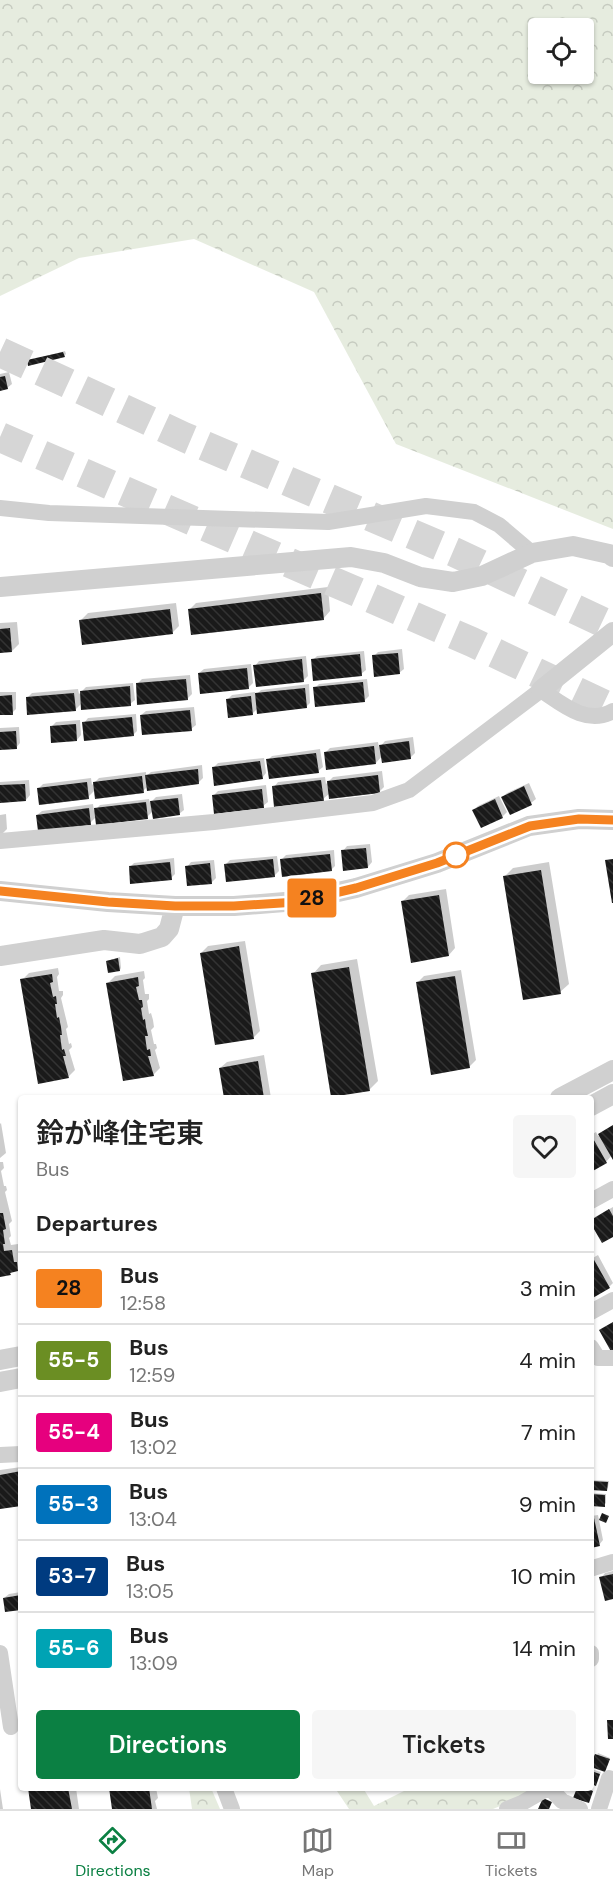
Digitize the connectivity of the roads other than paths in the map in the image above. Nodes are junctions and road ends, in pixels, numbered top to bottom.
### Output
1 (0, 508) edge
2 (532, 553) junction
3 (613, 557) edge
4 (0, 587) edge
5 (613, 632) edge
6 (541, 690) junction
7 (613, 711) edge
8 (613, 820) edge
9 (0, 841) edge
10 (0, 891) edge
11 (175, 906) junction
12 (0, 956) edge
13 (613, 1070) edge
14 (613, 1094) edge
15 (566, 1095) edge
16 (594, 1104) edge
17 (613, 1189) edge
18 (594, 1199) edge
19 (613, 1300) edge
20 (594, 1310) edge
21 (594, 1352) edge
22 (18, 1357) edge
23 (613, 1358) edge
24 (0, 1360) edge
25 (18, 1379) edge
26 (0, 1382) edge
27 (18, 1454) edge
28 (0, 1455) edge
29 (613, 1562) edge
30 (594, 1568) edge
31 (0, 1653) edge
32 (11, 1727) edge
33 (609, 1778) dead end
34 (225, 1791) edge
35 (544, 1791) edge
36 (552, 1791) edge
37 (231, 1809) edge
38 (507, 1809) edge
39 (580, 1809) edge
40 (599, 1809) edge

1 - 2 street
2 - 3 street
2 - 4 street
5 - 6 street
6 - 7 street
6 - 9 street
8 - 11 street
10 - 11 street
11 - 12 street
13 - 15 street
14 - 16 street
17 - 18 street
19 - 20 street
21 - 23 street
22 - 24 street
25 - 26 street
27 - 28 street
29 - 30 street
31 - 32 street
33 - 40 street
34 - 37 street
35 - 38 street
36 - 39 street

